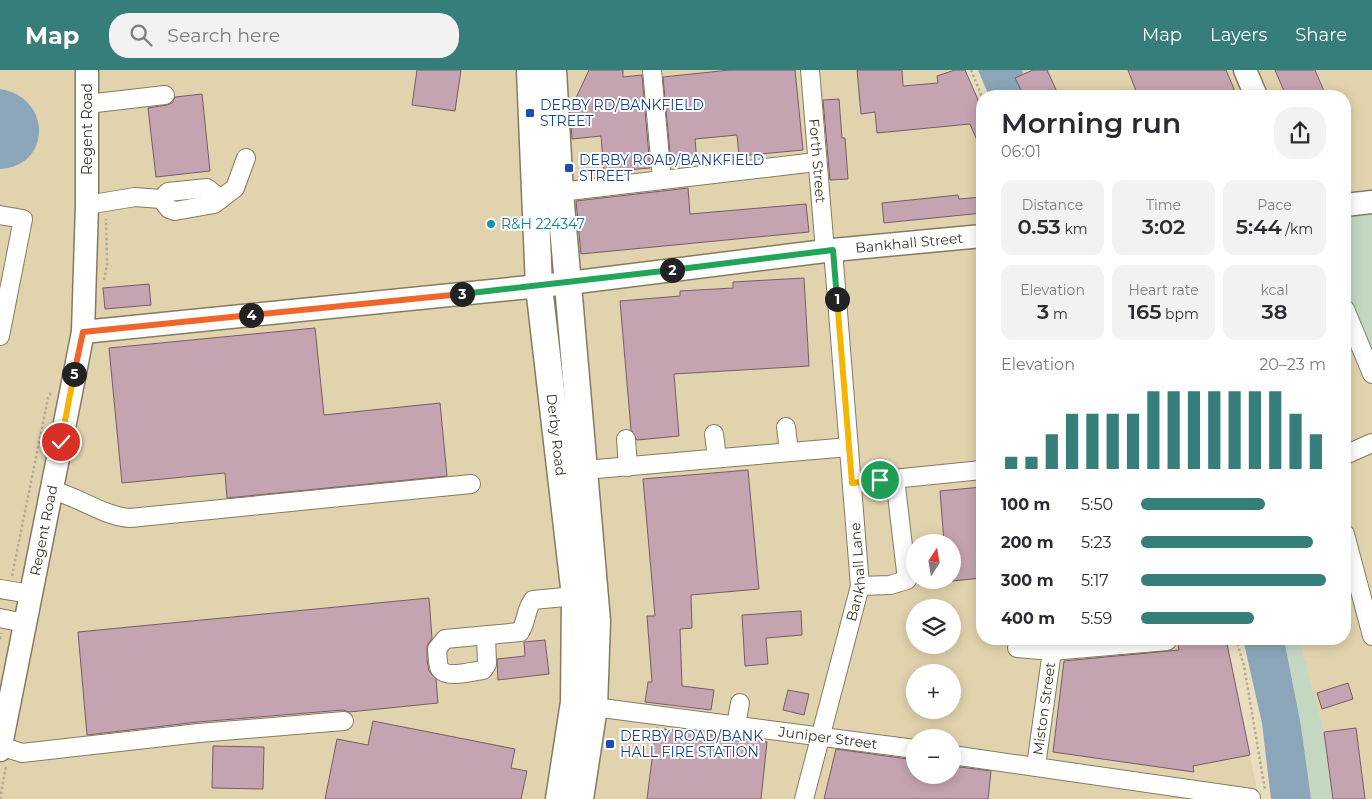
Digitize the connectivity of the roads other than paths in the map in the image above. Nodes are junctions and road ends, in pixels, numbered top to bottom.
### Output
1 (87, 70) edge
2 (530, 70) edge
3 (553, 70) edge
4 (652, 70) edge
5 (810, 70) edge
6 (1245, 70) edge
7 (1253, 90) edge
8 (165, 95) dead end
9 (87, 104) junction
10 (556, 130) junction
11 (246, 158) dead end
12 (816, 162) junction
13 (662, 180) junction
14 (560, 192) junction
15 (1372, 202) edge
16 (1351, 204) edge
17 (87, 205) junction
18 (0, 215) edge
19 (976, 237) edge
20 (829, 251) junction
21 (569, 284) junction
22 (539, 287) junction
23 (3, 304) edge
24 (1351, 323) edge
25 (83, 332) junction
26 (0, 336) edge
27 (1372, 374) edge
28 (786, 427) dead end
29 (714, 434) dead end
30 (626, 439) dead end
31 (557, 442) junction
32 (1372, 444) edge
33 (850, 447) junction
34 (789, 452) junction
35 (1351, 453) edge
36 (717, 458) junction
37 (628, 467) junction
38 (585, 470) junction
39 (976, 471) edge
40 (895, 478) junction
41 (852, 483) junction
42 (471, 484) dead end
43 (51, 490) junction
44 (1351, 557) edge
45 (860, 586) junction
46 (13, 591) edge
47 (575, 596) junction
48 (9, 620) edge
49 (486, 635) dead end
50 (1372, 636) edge
51 (1121, 645) edge
52 (1017, 648) dead end
53 (1052, 651) junction
54 (740, 703) dead end
55 (594, 707) junction
56 (344, 721) dead end
57 (736, 725) junction
58 (821, 736) junction
59 (0, 748) edge
60 (906, 748) edge
61 (961, 756) edge
62 (1036, 766) junction
63 (1203, 795) edge
64 (559, 799) edge
65 (580, 799) edge
66 (804, 799) edge
67 (1258, 799) edge

1 - 9 main road, Regent Road
2 - 22 highway, Derby Road
3 - 10 highway, Derby Road
4 - 13 street
5 - 12 street, Forth Street
6 - 7 main road
8 - 9 street
9 - 17 main road, Regent Road
10 - 14 highway, Derby Road
10 - 22 highway
11 - 17 street
12 - 13 street
12 - 20 street, Forth Street
13 - 14 street
14 - 21 highway, Derby Road
15 - 16 main road
17 - 25 main road, Regent Road
18 - 23 street
19 - 20 main road, Bankhall Street
20 - 21 main road, Bankhall Street
20 - 33 street, Bankhall Lane
21 - 22 main road, Bankhall Street
21 - 31 highway
21 - 38 highway, Derby Road
22 - 25 main road, Bankhall Street
22 - 31 highway, Derby Road
23 - 26 street
24 - 27 street
25 - 43 main road, Regent Road
28 - 34 street
29 - 36 street
30 - 37 street
31 - 47 highway, Derby Road
32 - 35 street
33 - 34 street
33 - 41 street, Bankhall Lane
34 - 36 street
36 - 37 street
37 - 38 street
38 - 55 highway, Derby Road
39 - 40 street
40 - 41 street
40 - 45 street
41 - 45 street, Bankhall Lane
42 - 43 street
43 - 46 main road, Regent Road
44 - 50 street
45 - 58 street, Bankhall Lane
46 - 48 main road, Regent Road
47 - 49 street
47 - 64 highway, Derby Road
48 - 59 main road, Regent Road
51 - 53 street
52 - 53 street
53 - 62 street, Miston Street
54 - 57 street
55 - 57 street, Juniper Street
55 - 65 highway, Derby Road
56 - 59 street
57 - 58 street, Juniper Street
58 - 60 street, Juniper Street
58 - 66 street, Bankhall Lane
61 - 62 street
62 - 63 street
63 - 67 street

